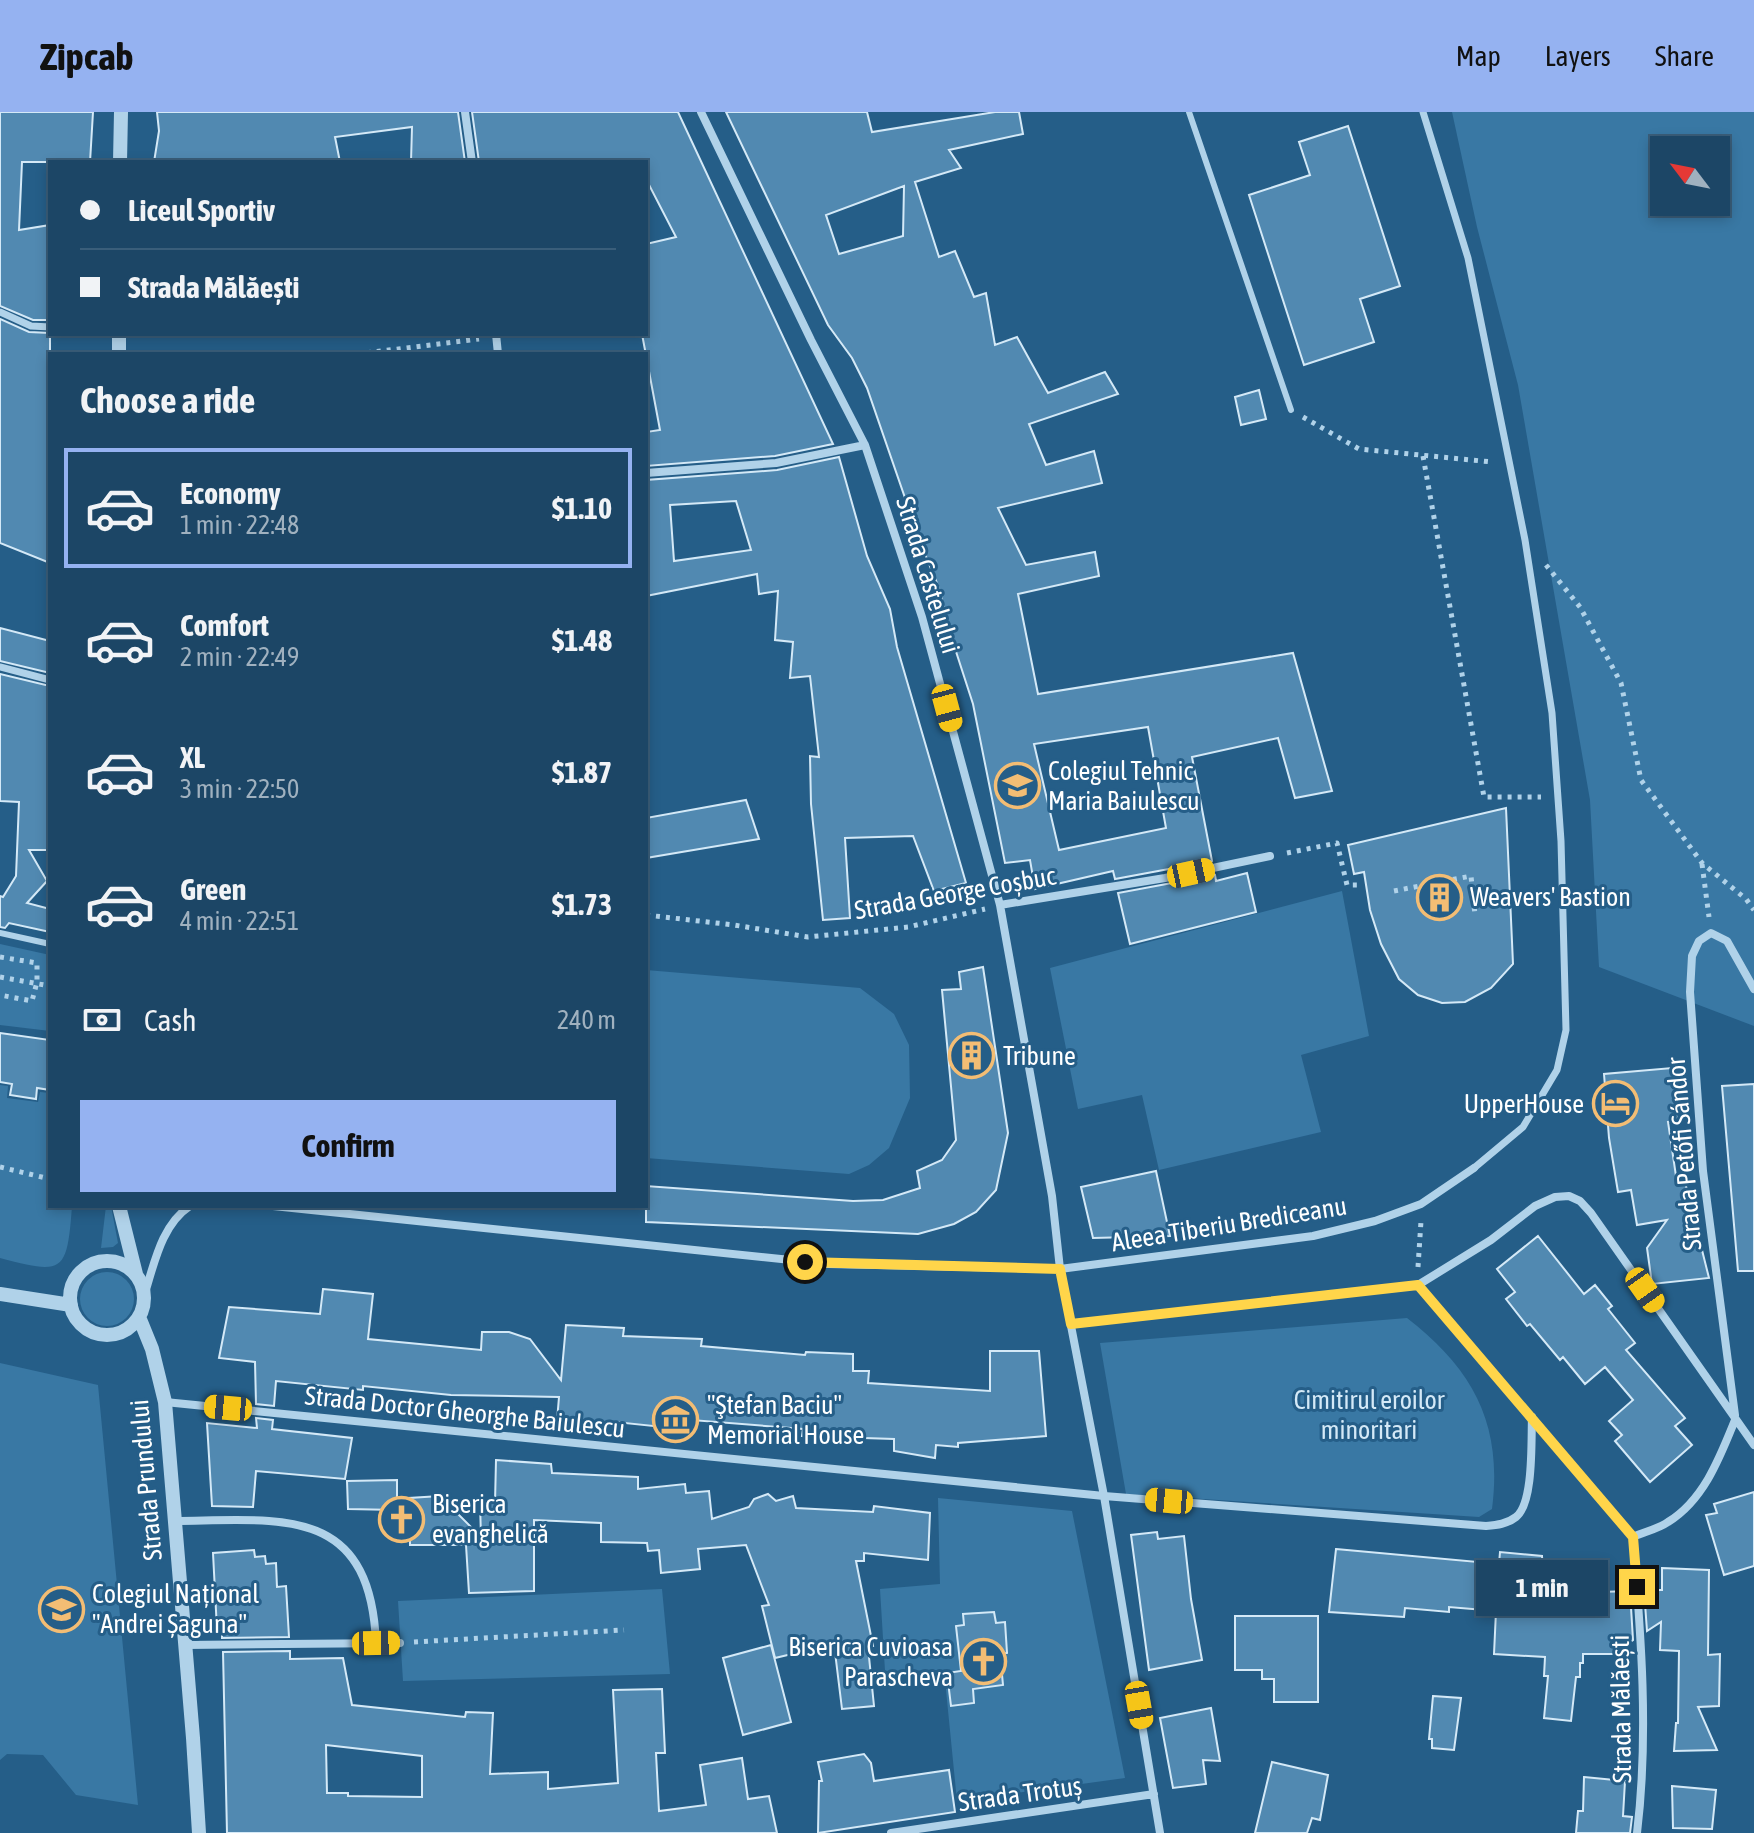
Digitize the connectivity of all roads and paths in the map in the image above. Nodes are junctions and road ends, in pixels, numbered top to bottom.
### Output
1 (121, 112) edge
2 (465, 112) edge
3 (701, 112) edge
4 (1189, 112) edge
5 (1423, 112) edge
6 (120, 160) edge
7 (472, 160) edge
8 (0, 312) edge
9 (48, 327) edge
10 (489, 336) edge
11 (372, 352) edge
12 (1291, 410) joint
13 (865, 445) junction
14 (1423, 456) junction
15 (1509, 463) junction
16 (648, 473) edge
17 (1525, 540) junction
18 (0, 667) edge
19 (48, 679) edge
20 (1558, 797) junction
21 (1270, 856) joint
22 (1702, 863) junction
23 (1357, 885) dead end
24 (1394, 891) dead end
25 (1000, 905) junction
26 (1754, 910) edge
27 (648, 915) edge
28 (1475, 915) dead end
29 (0, 933) edge
30 (1711, 933) junction
31 (48, 944) edge
32 (0, 957) edge
33 (0, 977) edge
34 (37, 982) junction
35 (48, 985) edge
36 (1754, 989) edge
37 (0, 995) edge
38 (0, 1167) edge
39 (1474, 1168) joint
40 (48, 1179) edge
41 (1421, 1204) junction
42 (119, 1208) edge
43 (188, 1208) edge
44 (292, 1208) edge
45 (1060, 1269) junction
46 (136, 1275) junction
47 (1418, 1285) junction
48 (0, 1294) edge
49 (144, 1296) junction
50 (71, 1305) junction
51 (139, 1317) junction
52 (1071, 1324) junction
53 (165, 1402) junction
54 (1532, 1417) junction
55 (1735, 1420) junction
56 (1754, 1445) edge
57 (1104, 1496) junction
58 (175, 1521) junction
59 (1633, 1537) junction
60 (624, 1630) dead end
61 (376, 1643) junction
62 (400, 1643) joint
63 (185, 1645) junction
64 (1154, 1794) junction
65 (199, 1833) edge
66 (891, 1833) edge
67 (1160, 1833) edge
68 (1637, 1833) edge

1 - 6 street
2 - 7 street
3 - 13 street, Strada Castelului
4 - 12 lane
5 - 15 street
8 - 9 street
10 - 11 path
12 - 14 path
13 - 16 street
13 - 25 street, Strada Castelului
14 - 15 path
14 - 20 path
15 - 17 street
17 - 20 street
17 - 22 path
18 - 19 street
20 - 39 street
21 - 23 path
21 - 25 street, Strada George Coșbuc
22 - 26 path
22 - 30 path
24 - 28 path
25 - 27 path, Strada George Coșbuc
25 - 45 street, Strada Castelului
29 - 31 lane
30 - 36 street
30 - 55 street, Strada Petőfi Sándor
32 - 34 path
33 - 34 path
34 - 35 path
34 - 37 path
38 - 40 path
39 - 41 street, Aleea Tiberiu Brediceanu
41 - 45 street, Aleea Tiberiu Brediceanu
41 - 47 path
42 - 46 street
43 - 49 street
44 - 45 street
45 - 52 street, Strada Castelului
46 - 49 street
46 - 50 street
47 - 52 street
47 - 54 street
47 - 55 street
48 - 50 street
49 - 51 street
50 - 51 street
51 - 53 street, Strada Prundului
52 - 57 street, Strada Castelului
53 - 57 street, Strada Doctor Gheorghe Baiulescu
53 - 58 street, Strada Prundului
54 - 57 street, Strada Doctor Gheorghe Baiulescu
54 - 59 street
55 - 56 street, Strada Petőfi Sándor
55 - 59 street
57 - 64 street, Strada Castelului
58 - 61 street
58 - 63 street, Strada Prundului
59 - 68 street, Strada Mălăești
60 - 62 path
61 - 62 street
61 - 63 street
63 - 65 street, Strada Prundului
64 - 66 street, Strada Trotuș
64 - 67 street, Strada Castelului

